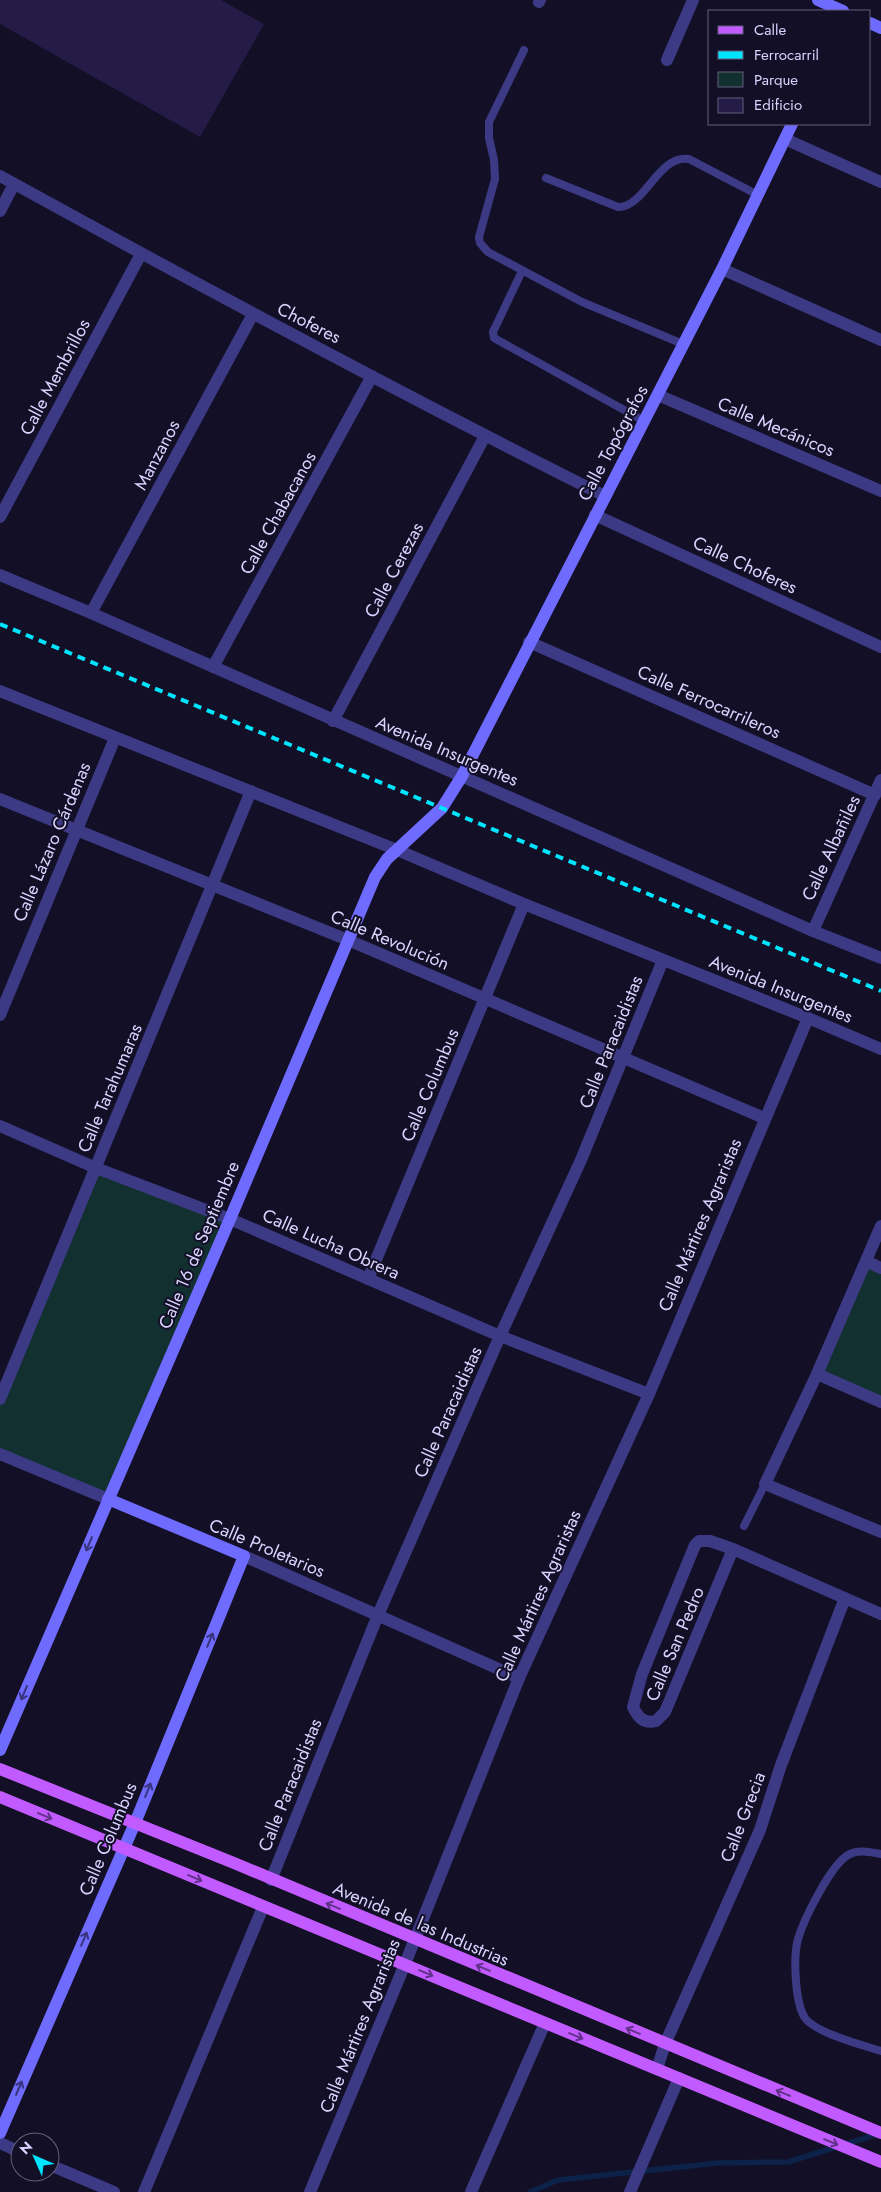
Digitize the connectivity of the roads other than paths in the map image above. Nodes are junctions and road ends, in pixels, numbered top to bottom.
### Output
1 (693, 0) edge
2 (818, 0) edge
3 (842, 10) edge
4 (524, 50) dead end
5 (667, 60) dead end
6 (792, 125) edge
7 (785, 139) junction
8 (0, 176) edge
9 (546, 178) dead end
10 (881, 182) edge
11 (14, 184) junction
12 (758, 195) junction
13 (0, 211) edge
14 (141, 254) junction
15 (722, 269) junction
16 (522, 271) junction
17 (252, 314) junction
18 (881, 340) edge
19 (684, 344) junction
20 (372, 376) junction
21 (658, 395) junction
22 (644, 421) junction
23 (485, 436) junction
24 (881, 491) edge
25 (605, 496) junction
26 (595, 515) junction
27 (0, 517) edge
28 (0, 575) edge
29 (91, 614) junction
30 (530, 642) junction
31 (881, 647) edge
32 (213, 667) junction
33 (0, 691) edge
34 (333, 721) junction
35 (115, 738) junction
36 (462, 776) junction
37 (881, 780) edge
38 (251, 791) junction
39 (875, 795) junction
40 (0, 799) edge
41 (76, 829) junction
42 (397, 850) junction
43 (214, 884) junction
44 (524, 904) junction
45 (813, 931) junction
46 (348, 940) junction
47 (881, 958) edge
48 (662, 960) junction
49 (485, 999) junction
50 (0, 1015) edge
51 (808, 1018) junction
52 (881, 1049) edge
53 (624, 1058) junction
54 (764, 1118) junction
55 (0, 1126) edge
56 (96, 1168) junction
57 (230, 1219) junction
58 (881, 1226) edge
59 (866, 1261) junction
60 (881, 1268) edge
61 (368, 1280) junction
62 (500, 1336) junction
63 (817, 1374) junction
64 (649, 1394) junction
65 (0, 1399) edge
66 (881, 1402) edge
67 (0, 1454) edge
68 (765, 1484) junction
69 (108, 1499) junction
70 (744, 1526) dead end
71 (881, 1532) edge
72 (733, 1549) junction
73 (244, 1556) junction
74 (845, 1598) junction
75 (881, 1614) edge
76 (378, 1615) junction
77 (519, 1678) junction
78 (0, 1750) edge
79 (0, 1769) edge
80 (0, 1797) edge
81 (134, 1823) junction
82 (123, 1848) junction
83 (881, 1854) edge
84 (271, 1880) junction
85 (263, 1907) junction
86 (414, 1940) junction
87 (405, 1964) junction
88 (545, 2023) junction
89 (665, 2044) junction
90 (881, 2051) edge
91 (657, 2069) junction
92 (679, 2078) junction
93 (0, 2133) edge
94 (881, 2133) edge
95 (881, 2162) edge
96 (60, 2169) edge
97 (114, 2192) edge
98 (144, 2192) edge
99 (310, 2192) edge
100 (471, 2192) edge
101 (630, 2192) edge

1 - 5 street
2 - 3 street
4 - 16 lane
6 - 7 street, Calle Topógrafos
7 - 10 street
7 - 12 street, Calle Topógrafos
8 - 11 street, Choferes
9 - 12 lane
11 - 13 street
11 - 14 street, Choferes
12 - 15 street, Calle Topógrafos
14 - 17 street, Choferes
14 - 27 street, Calle Membrillos
15 - 18 street
15 - 19 street, Calle Topógrafos
16 - 19 lane
16 - 22 lane
17 - 20 street, Choferes
17 - 29 street, Manzanos
19 - 21 street, Calle Topógrafos
20 - 23 street, Choferes
20 - 32 street, Calle Chabacanos
21 - 22 street, Calle Topógrafos
21 - 24 street, Calle Mecánicos
22 - 25 street, Calle Topógrafos
23 - 25 street, Choferes
23 - 34 street, Calle Cerezas
25 - 26 street, Calle Topógrafos
26 - 30 street, Calle Topógrafos
26 - 31 street, Calle Choferes
28 - 29 street, Avenida Insurgentes
29 - 32 street, Avenida Insurgentes
30 - 36 street, Calle Topógrafos
30 - 39 street, Calle Ferrocarrileros
32 - 34 street, Avenida Insurgentes
33 - 35 street, Avenida Insurgentes
34 - 36 street, Avenida Insurgentes
35 - 38 street, Avenida Insurgentes
35 - 41 street, Calle Lázaro Cárdenas
36 - 42 street, Calle 16 de Septiembre
36 - 45 street, Avenida Insurgentes
37 - 39 street, Calle Albañiles
38 - 42 street, Avenida Insurgentes
38 - 43 street, Calle Tarahumaras
39 - 45 street, Calle Albañiles
40 - 41 street, Calle Revolución
41 - 43 street, Calle Revolución
41 - 50 street, Calle Lázaro Cárdenas
42 - 44 street, Avenida Insurgentes
42 - 46 street, Calle 16 de Septiembre
43 - 46 street, Calle Revolución
43 - 56 street, Calle Tarahumaras
44 - 48 street, Avenida Insurgentes
44 - 49 street, Calle Columbus
45 - 47 street, Avenida Insurgentes
46 - 49 street, Calle Revolución
46 - 57 street, Calle 16 de Septiembre
48 - 51 street, Avenida Insurgentes
48 - 53 street, Calle Paracaidistas
49 - 53 street, Calle Revolución
49 - 61 street, Calle Columbus
51 - 52 street, Avenida Insurgentes
51 - 54 street, Calle Mártires Agraristas
53 - 54 street, Calle Revolución
53 - 62 street, Calle Paracaidistas
54 - 64 street, Calle Mártires Agraristas
55 - 56 street, Calle Lucha Obrera
56 - 57 street, Calle Lucha Obrera
56 - 65 street, Calle Tarahumaras
57 - 61 street, Calle Lucha Obrera
57 - 69 street, Calle 16 de Septiembre
58 - 59 street
59 - 60 street
59 - 63 street
61 - 62 street, Calle Lucha Obrera
62 - 64 street, Calle Lucha Obrera
62 - 76 street, Calle Paracaidistas
63 - 66 street
63 - 68 street
64 - 77 street, Calle Mártires Agraristas
67 - 69 street, Calle Proletarios
68 - 70 lane
68 - 71 street
69 - 73 street, Calle Proletarios
69 -> 78 street, Calle 16 de Septiembre
72 - 72 street, Calle San Pedro
72 - 74 street
73 - 76 street, Calle Proletarios
81 -> 73 street, Calle Columbus
74 - 75 street
74 - 89 street, Calle Grecia
76 - 77 street, Calle Proletarios
76 - 84 street, Calle Paracaidistas
77 - 86 street, Calle Mártires Agraristas
79 - 81 main road, Avenida de las Industrias
80 -> 82 main road
81 - 82 street, Calle Columbus
81 - 84 main road, Avenida de las Industrias
82 -> 85 main road
93 -> 82 street, Calle Columbus
83 - 90 lane
86 -> 84 main road, Avenida de las Industrias
85 - 87 main road
85 - 98 street
86 - 87 street, Calle Mártires Agraristas
89 -> 86 main road, Avenida de las Industrias
87 -> 88 main road
87 - 99 street, Calle Mártires Agraristas
88 -> 91 main road
88 - 100 street
89 - 91 street, Calle Grecia
94 -> 89 main road, Avenida de las Industrias
91 - 92 main road
92 -> 95 main road
92 - 101 street
96 - 97 street

